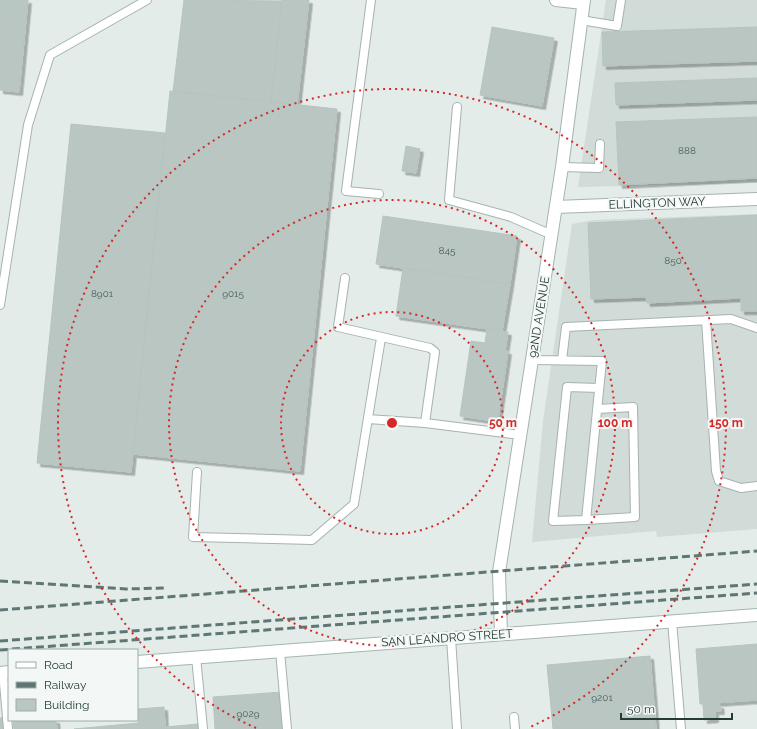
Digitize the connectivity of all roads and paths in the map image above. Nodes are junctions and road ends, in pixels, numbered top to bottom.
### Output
1 (147, 0) edge
2 (371, 0) edge
3 (556, 0) edge
4 (621, 0) edge
5 (584, 1) edge
6 (581, 20) junction
7 (457, 107) dead end
8 (600, 144) dead end
9 (562, 167) junction
10 (379, 194) dead end
11 (757, 199) edge
12 (556, 207) junction
13 (552, 235) junction
14 (345, 278) dead end
15 (0, 305) edge
16 (706, 320) junction
17 (757, 328) edge
18 (381, 338) junction
19 (532, 360) junction
20 (562, 360) junction
21 (599, 388) junction
22 (597, 409) junction
23 (368, 419) junction
24 (425, 423) junction
25 (520, 435) junction
26 (197, 472) dead end
27 (757, 486) edge
28 (586, 520) junction
29 (757, 615) edge
30 (672, 622) junction
31 (501, 634) junction
32 (451, 638) junction
33 (280, 651) junction
34 (196, 657) junction
35 (138, 662) edge
36 (4, 672) edge
37 (514, 718) dead end
38 (8, 729) edge
39 (203, 729) edge
40 (287, 729) edge
41 (457, 729) edge
42 (515, 729) edge
43 (681, 729) edge

1 - 15 lane
2 - 10 lane
3 - 5 street
4 - 6 lane
5 - 6 street, 92ND AVENUE
6 - 9 street, 92ND AVENUE
7 - 13 lane
8 - 9 lane
9 - 12 street, 92ND AVENUE
11 - 12 street, ELLINGTON WAY
12 - 13 street, 92ND AVENUE
13 - 19 street, 92ND AVENUE
14 - 18 lane
16 - 17 lane
16 - 20 lane
16 - 27 lane
18 - 23 lane
18 - 24 lane
19 - 20 lane
19 - 25 street, 92ND AVENUE
20 - 21 lane
21 - 22 lane
21 - 28 lane
22 - 28 lane
22 - 28 lane
23 - 24 lane
23 - 26 lane
24 - 25 lane
25 - 31 street, 92ND AVENUE
29 - 30 street, SAN LEANDRO STREET
30 - 31 street, SAN LEANDRO STREET
30 - 43 lane
31 - 32 street, SAN LEANDRO STREET
32 - 33 street, SAN LEANDRO STREET
32 - 41 lane
33 - 34 street, SAN LEANDRO STREET
33 - 40 lane
34 - 35 street, SAN LEANDRO STREET
34 - 39 lane
36 - 38 lane
37 - 42 lane

